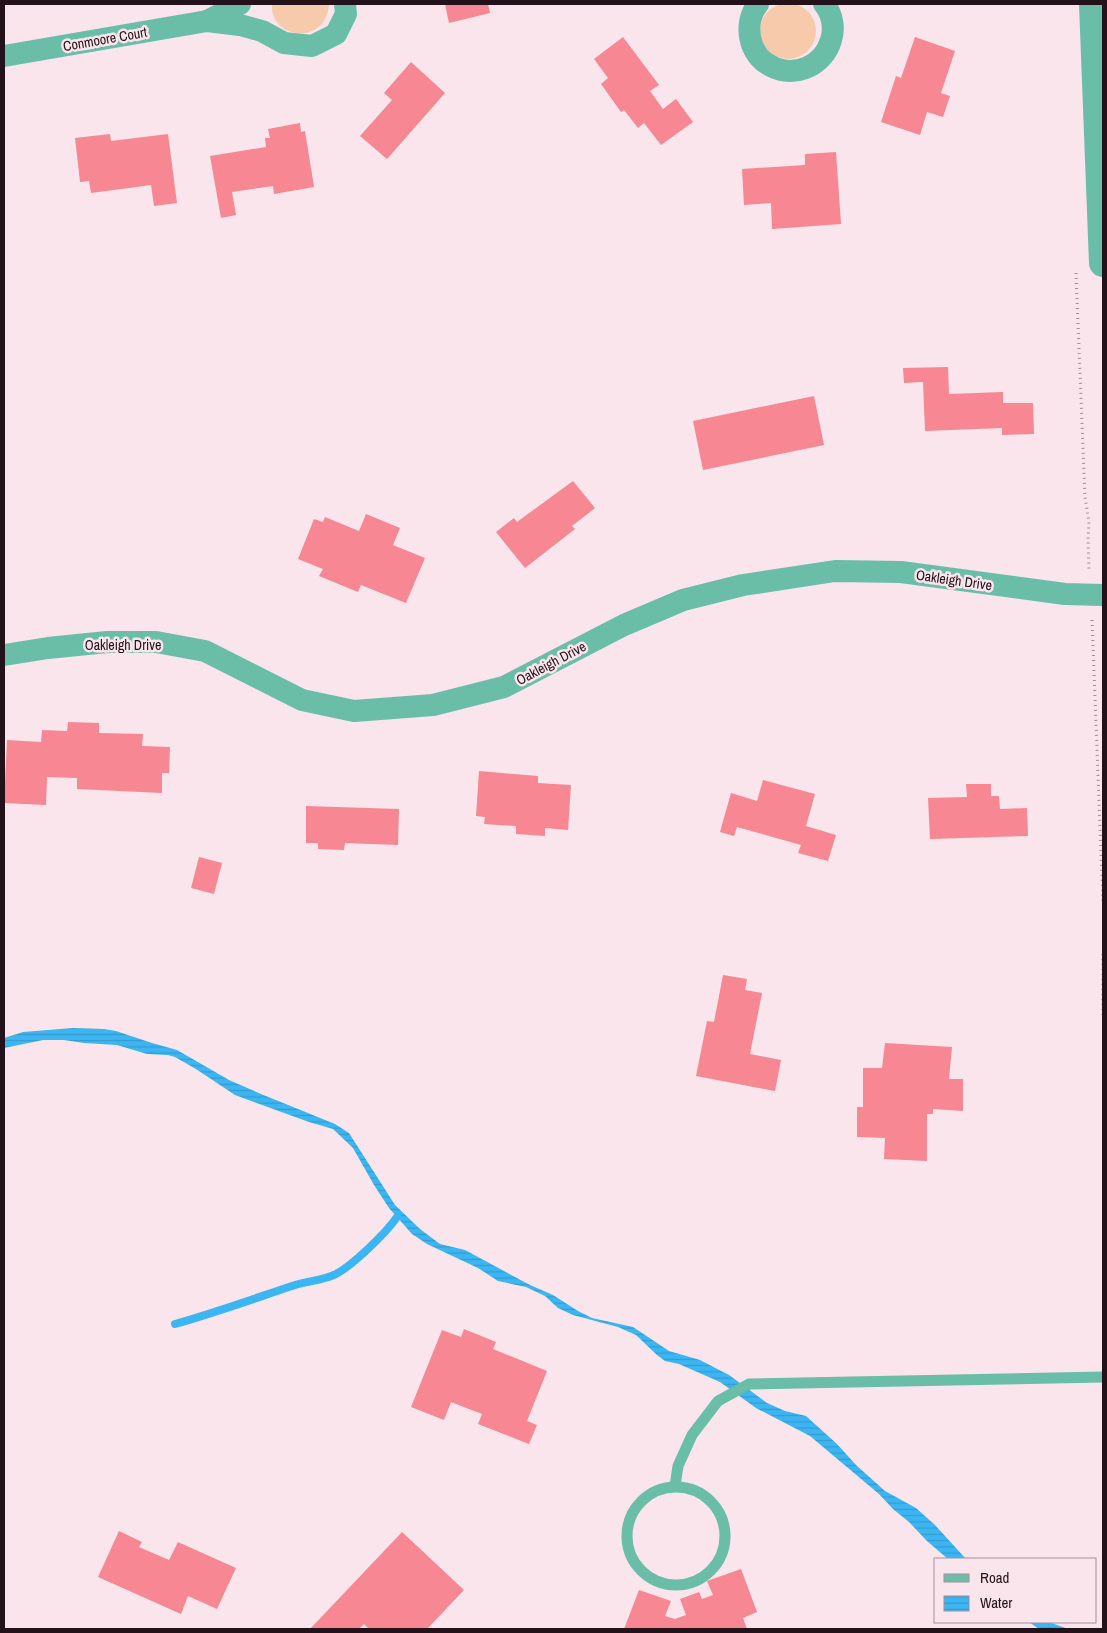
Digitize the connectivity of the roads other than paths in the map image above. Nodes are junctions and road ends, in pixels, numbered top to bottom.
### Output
1 (240, 4) edge
2 (345, 4) edge
3 (758, 4) edge
4 (824, 4) edge
5 (1093, 4) edge
6 (207, 22) junction
7 (4, 56) edge
8 (1103, 264) edge
9 (1103, 595) edge
10 (4, 656) edge
11 (1103, 1377) edge
12 (675, 1486) junction

1 - 6 street, Conmoore Court
2 - 6 street, Conmoore Court
3 - 4 street
5 - 8 street
6 - 7 street, Conmoore Court
9 - 10 street, Oakleigh Drive
11 - 12 lane
12 - 12 lane

